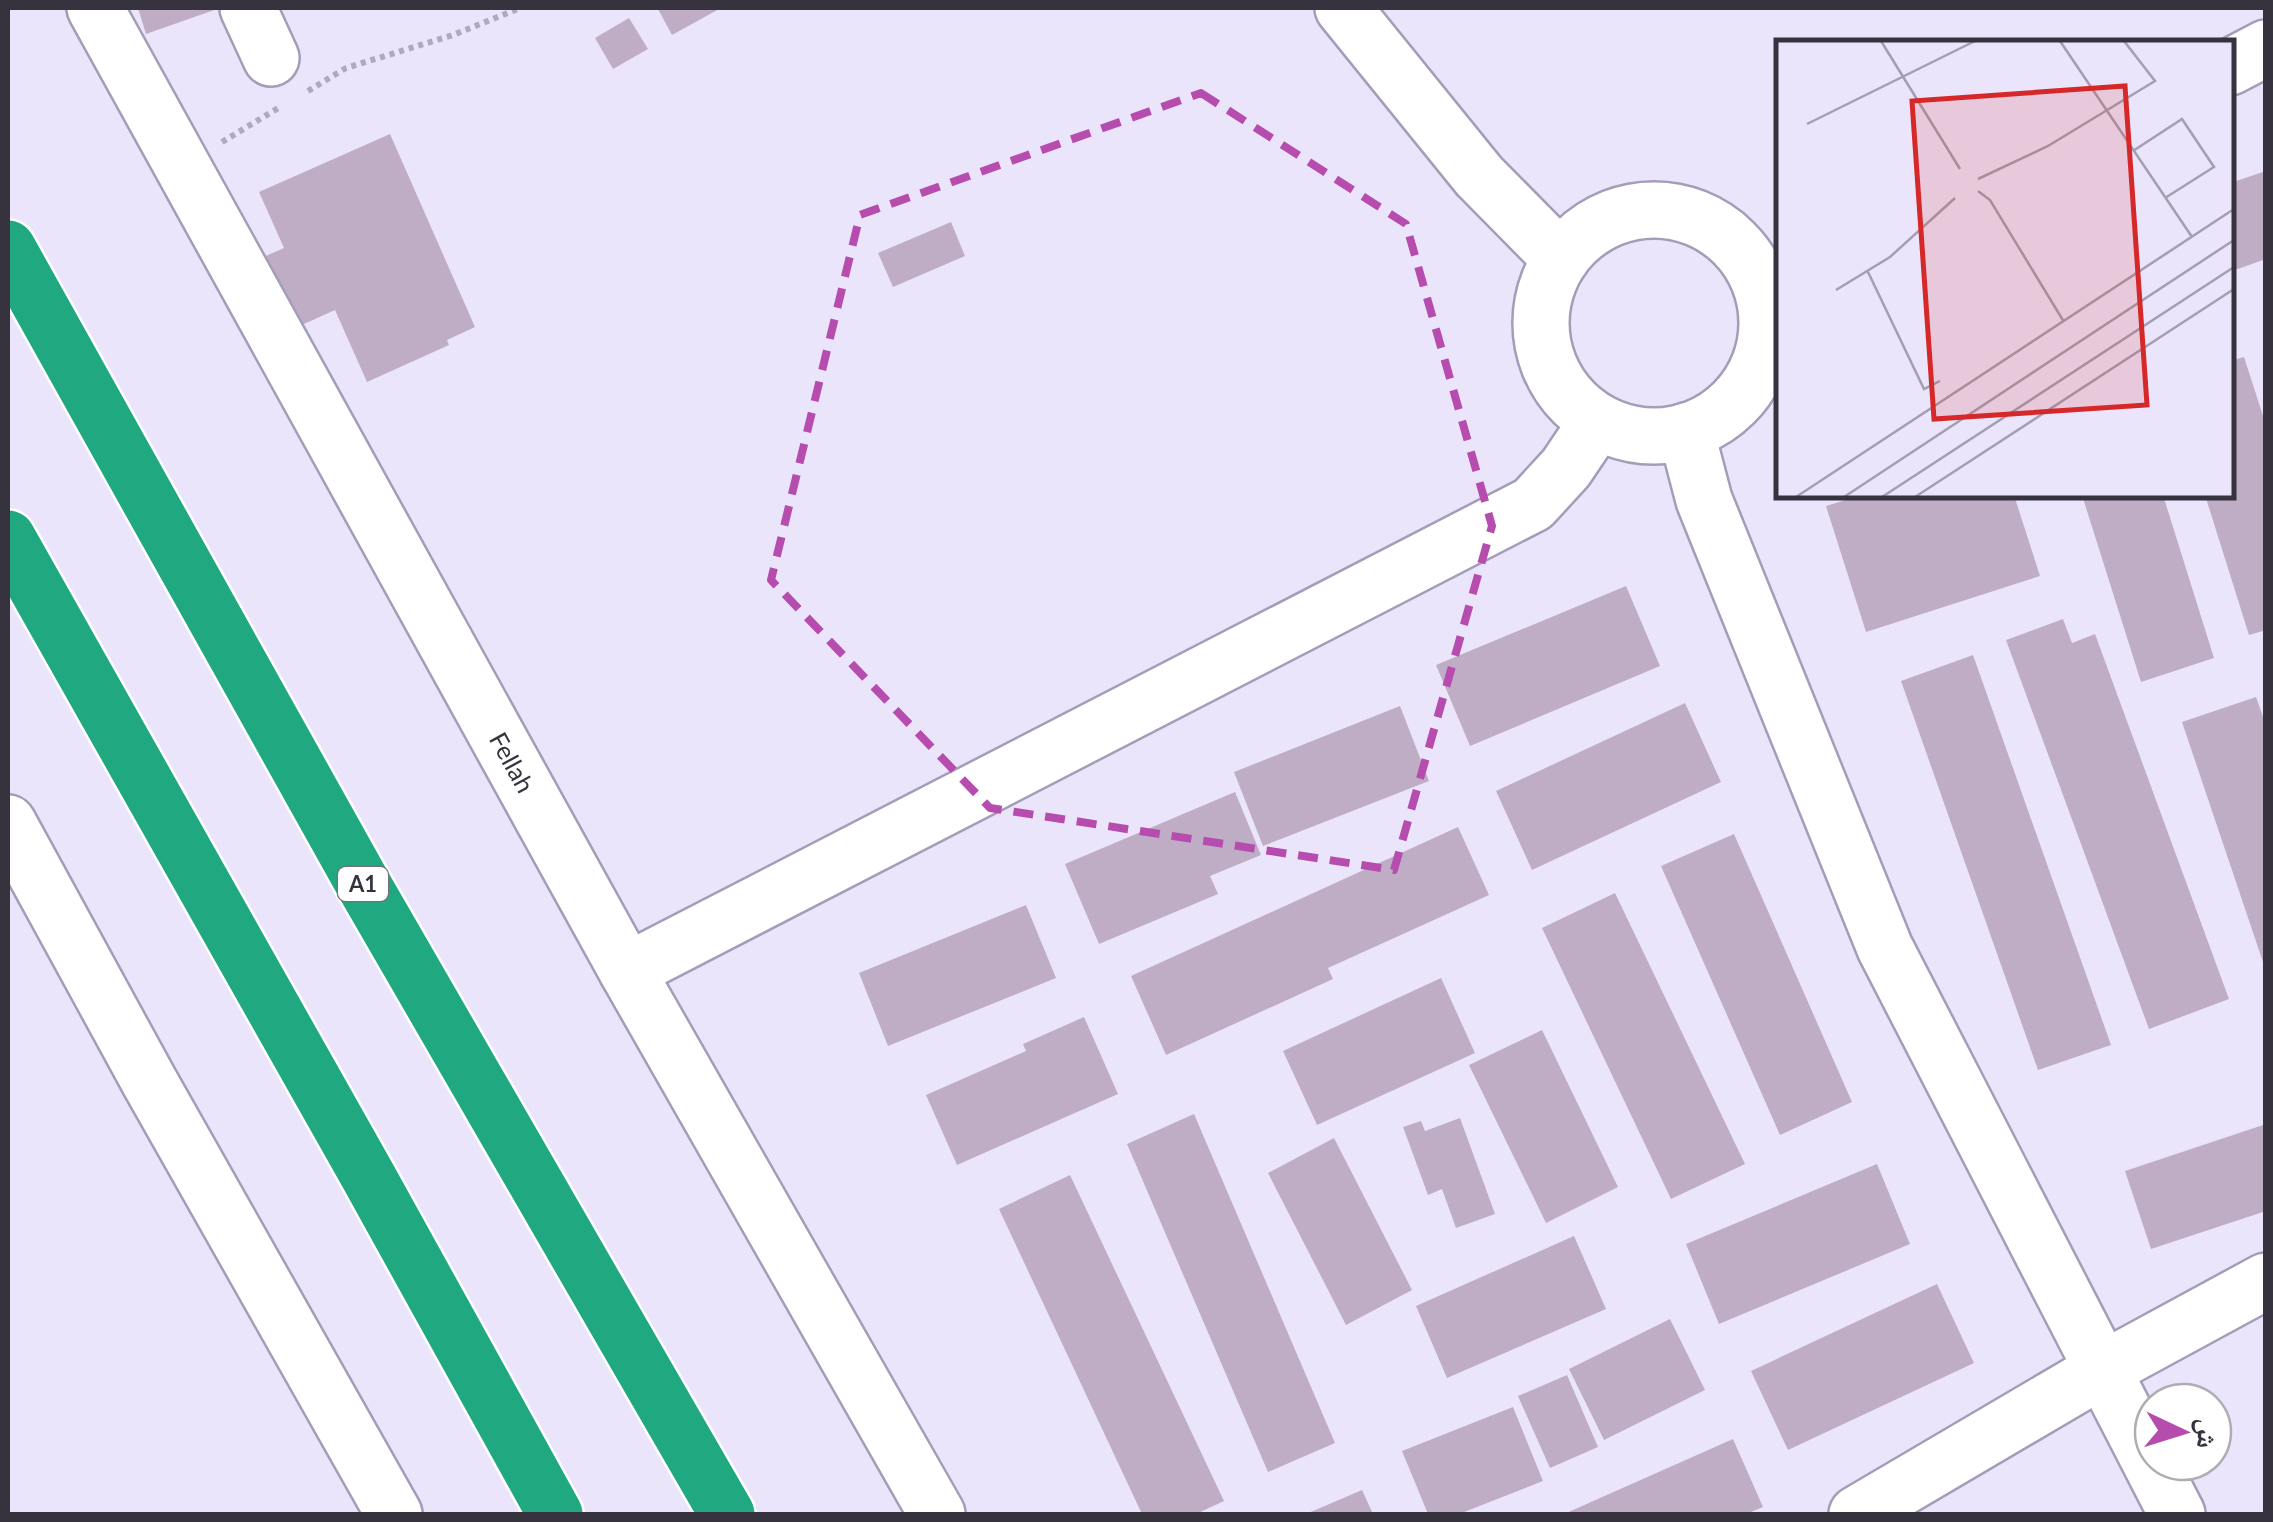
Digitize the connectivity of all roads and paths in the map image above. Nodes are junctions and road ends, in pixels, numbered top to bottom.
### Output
1 (96, 8) edge
2 (248, 8) edge
3 (520, 8) edge
4 (1344, 8) edge
5 (2266, 48) edge
6 (2233, 65) edge
7 (283, 87) junction
8 (184, 165) junction
9 (8, 248) edge
10 (1561, 259) junction
11 (1772, 307) edge
12 (1598, 422) junction
13 (1686, 431) junction
14 (8, 538) edge
15 (8, 823) edge
16 (627, 971) junction
17 (2266, 1281) edge
18 (2102, 1370) junction
19 (394, 1514) edge
20 (555, 1514) edge
21 (728, 1514) edge
22 (937, 1514) edge
23 (1858, 1514) edge
24 (2177, 1514) edge

1 - 8 street, Fellah
2 - 7 street
3 - 7 path
4 - 10 street
5 - 6 street
7 - 8 path
8 - 16 street, Fellah
9 - 21 highway, A1
10 - 11 street
10 - 12 street
11 - 13 street
12 - 13 street
12 - 16 street
13 - 18 street
14 - 20 highway
15 - 19 street
16 - 22 street, Fellah
17 - 18 street
18 - 23 street
18 - 24 street

